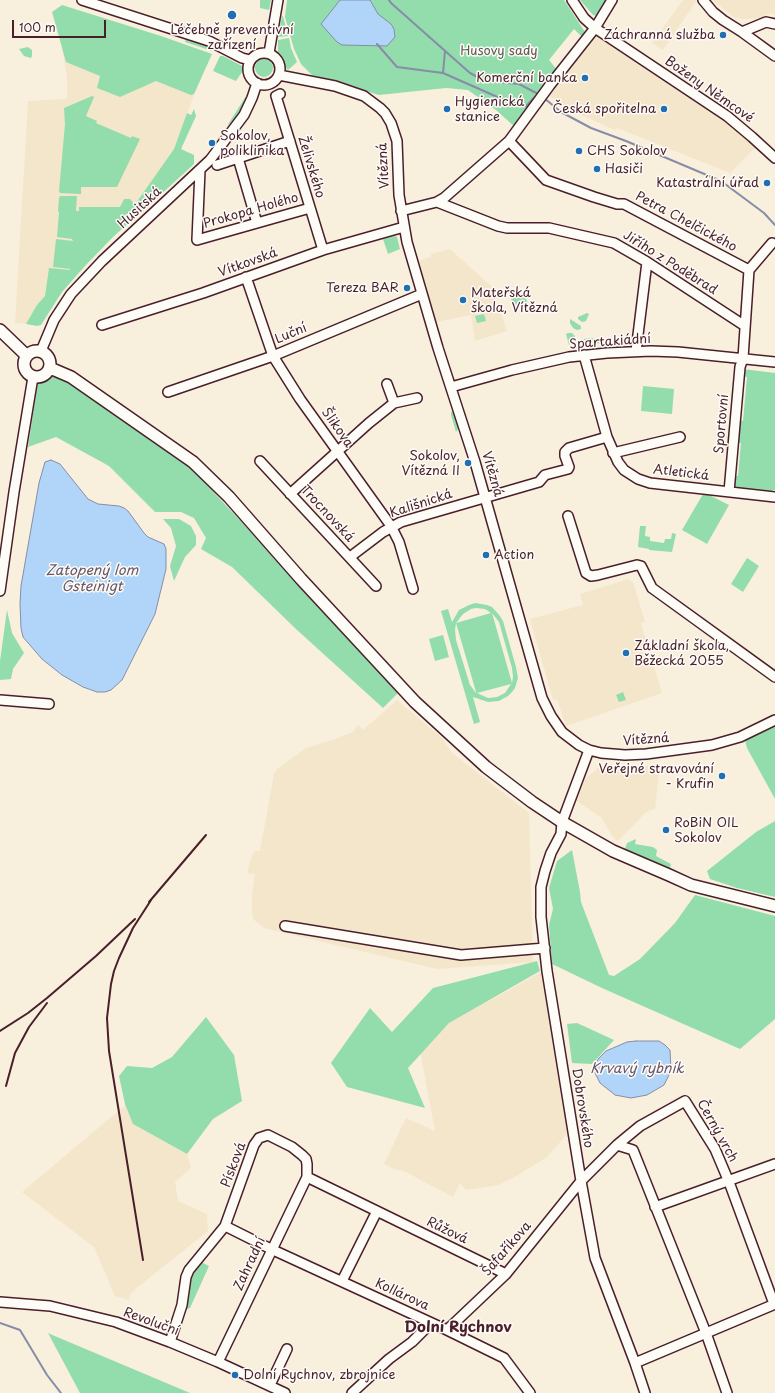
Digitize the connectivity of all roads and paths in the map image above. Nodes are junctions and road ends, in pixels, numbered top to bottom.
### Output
1 (82, 0) edge
2 (278, 0) edge
3 (572, 0) edge
4 (612, 0) edge
5 (703, 0) edge
6 (775, 24) edge
7 (595, 28) junction
8 (742, 32) junction
9 (269, 53) junction
10 (775, 56) edge
11 (250, 60) junction
12 (279, 75) junction
13 (257, 83) junction
14 (280, 94) dead end
15 (290, 141) junction
16 (509, 141) junction
17 (238, 158) junction
18 (775, 158) edge
19 (217, 165) dead end
20 (200, 170) junction
21 (437, 202) junction
22 (310, 208) junction
23 (401, 211) junction
24 (257, 223) junction
25 (404, 227) junction
26 (772, 243) dead end
27 (323, 250) junction
28 (647, 262) junction
29 (749, 270) junction
30 (246, 277) junction
31 (422, 294) junction
32 (102, 325) dead end
33 (745, 326) junction
34 (0, 330) edge
35 (41, 351) junction
36 (636, 351) junction
37 (584, 355) junction
38 (27, 356) junction
39 (273, 356) junction
40 (743, 358) junction
41 (775, 362) edge
42 (50, 368) junction
43 (33, 377) junction
44 (387, 384) dead end
45 (451, 387) junction
46 (168, 392) dead end
47 (417, 398) dead end
48 (394, 403) junction
49 (607, 437) junction
50 (680, 437) dead end
51 (338, 451) junction
52 (613, 453) junction
53 (260, 461) dead end
54 (729, 492) junction
55 (290, 494) junction
56 (775, 496) edge
57 (485, 497) junction
58 (568, 516) dead end
59 (391, 526) junction
60 (350, 557) junction
61 (376, 586) dead end
62 (413, 589) dead end
63 (0, 591) edge
64 (775, 677) edge
65 (0, 700) edge
66 (49, 704) dead end
67 (775, 720) edge
68 (589, 750) junction
69 (562, 822) junction
70 (775, 906) edge
71 (285, 926) dead end
72 (545, 948) junction
73 (618, 1145) junction
74 (775, 1164) edge
75 (306, 1177) junction
76 (581, 1180) junction
77 (729, 1182) junction
78 (655, 1207) junction
79 (377, 1211) junction
80 (225, 1226) junction
81 (271, 1249) junction
82 (506, 1274) junction
83 (342, 1281) junction
84 (0, 1302) edge
85 (774, 1304) edge
86 (431, 1322) junction
87 (447, 1330) junction
88 (706, 1333) junction
89 (170, 1342) junction
90 (287, 1349) dead end
91 (218, 1362) junction
92 (635, 1363) junction
93 (270, 1385) junction
94 (285, 1393) edge
95 (352, 1393) edge
96 (530, 1393) edge
97 (645, 1393) edge
98 (727, 1393) edge

1 - 11 street
2 - 9 street
3 - 7 street, Boženy Němcové
4 - 7 street
5 - 8 street
6 - 8 street
7 - 16 street
7 - 18 street, Boženy Němcové
8 - 10 street
9 - 11 street
9 - 12 street
11 - 13 street
12 - 13 street
12 - 23 street, Vítězná
13 - 20 street, Husitská
14 - 15 street, Želivského
15 - 17 street
15 - 22 street, Želivského
16 - 21 street
16 - 29 street, Petra Chelčického
17 - 19 street
17 - 24 street
20 - 24 street, Prokopa Holého
20 - 35 street, Husitská
21 - 23 street
21 - 28 street, Jiřího z Poděbrad
22 - 24 street, Prokopa Holého
22 - 27 street, Želivského
23 - 25 street, Vítězná
25 - 27 street, Vítkovská
25 - 31 street, Vítězná
26 - 29 street
27 - 30 street, Vítkovská
28 - 33 street, Jiřího z Poděbrad
28 - 36 street
29 - 33 street, Sportovní
30 - 32 street, Vítkovská
30 - 39 street, Šlikova
31 - 39 street, Luční
31 - 45 street, Vítězná
33 - 40 street, Sportovní
34 - 38 main road
35 - 38 main road
35 - 42 main road
36 - 37 street, Spartakiádní
36 - 40 street, Spartakiádní
37 - 45 street, Spartakiádní
37 - 49 street, Atletická
38 - 43 main road
39 - 46 street, Luční
39 - 51 street, Šlikova
40 - 41 street, Spartakiádní
40 - 54 street, Sportovní
42 - 43 main road
42 - 69 main road
43 - 63 street
44 - 48 street
45 - 57 street, Vítězná
47 - 48 street
48 - 51 street
49 - 52 street, Atletická
49 - 57 street
50 - 52 street
51 - 55 street
51 - 59 street, Šlikova
52 - 54 street, Atletická
53 - 55 street, Trocnovská
54 - 56 street, Atletická
55 - 60 street, Trocnovská
57 - 59 street, Kališnická
57 - 68 street, Vítězná
58 - 64 street
59 - 60 street, Kališnická
59 - 62 street, Šlikova
60 - 61 street, Trocnovská
65 - 66 street
67 - 68 street, Vítězná
68 - 69 street, Dobrovského
69 - 70 main road
69 - 72 street, Dobrovského
71 - 72 street
72 - 76 street, Dobrovského
73 - 76 street, Černý vrch
73 - 77 street, Černý vrch
73 - 78 street
74 - 77 street, Černý vrch
75 - 79 street, Růžová
75 - 80 street, Písková
75 - 81 street, Zahradní
76 - 82 street, Šafaříkova
76 - 92 street, Dobrovského
77 - 78 street, Černý vrch
77 - 85 street, Černý vrch
78 - 88 street
79 - 82 street, Růžová
79 - 83 street
80 - 81 street
80 - 89 street, Písková
81 - 83 street, Kollárova
81 - 91 street, Zahradní
82 - 87 street, Šafaříkova
83 - 86 street, Kollárova
84 - 89 street, Revoluční
85 - 88 street, Černý vrch
86 - 87 street, Kollárova
86 - 95 street
87 - 96 street, Kollárova
88 - 92 street, Černý vrch
88 - 98 street
89 - 91 street, Revoluční
90 - 93 street
91 - 93 street, Revoluční
92 - 97 street, Dobrovského
93 - 94 street, Revoluční

